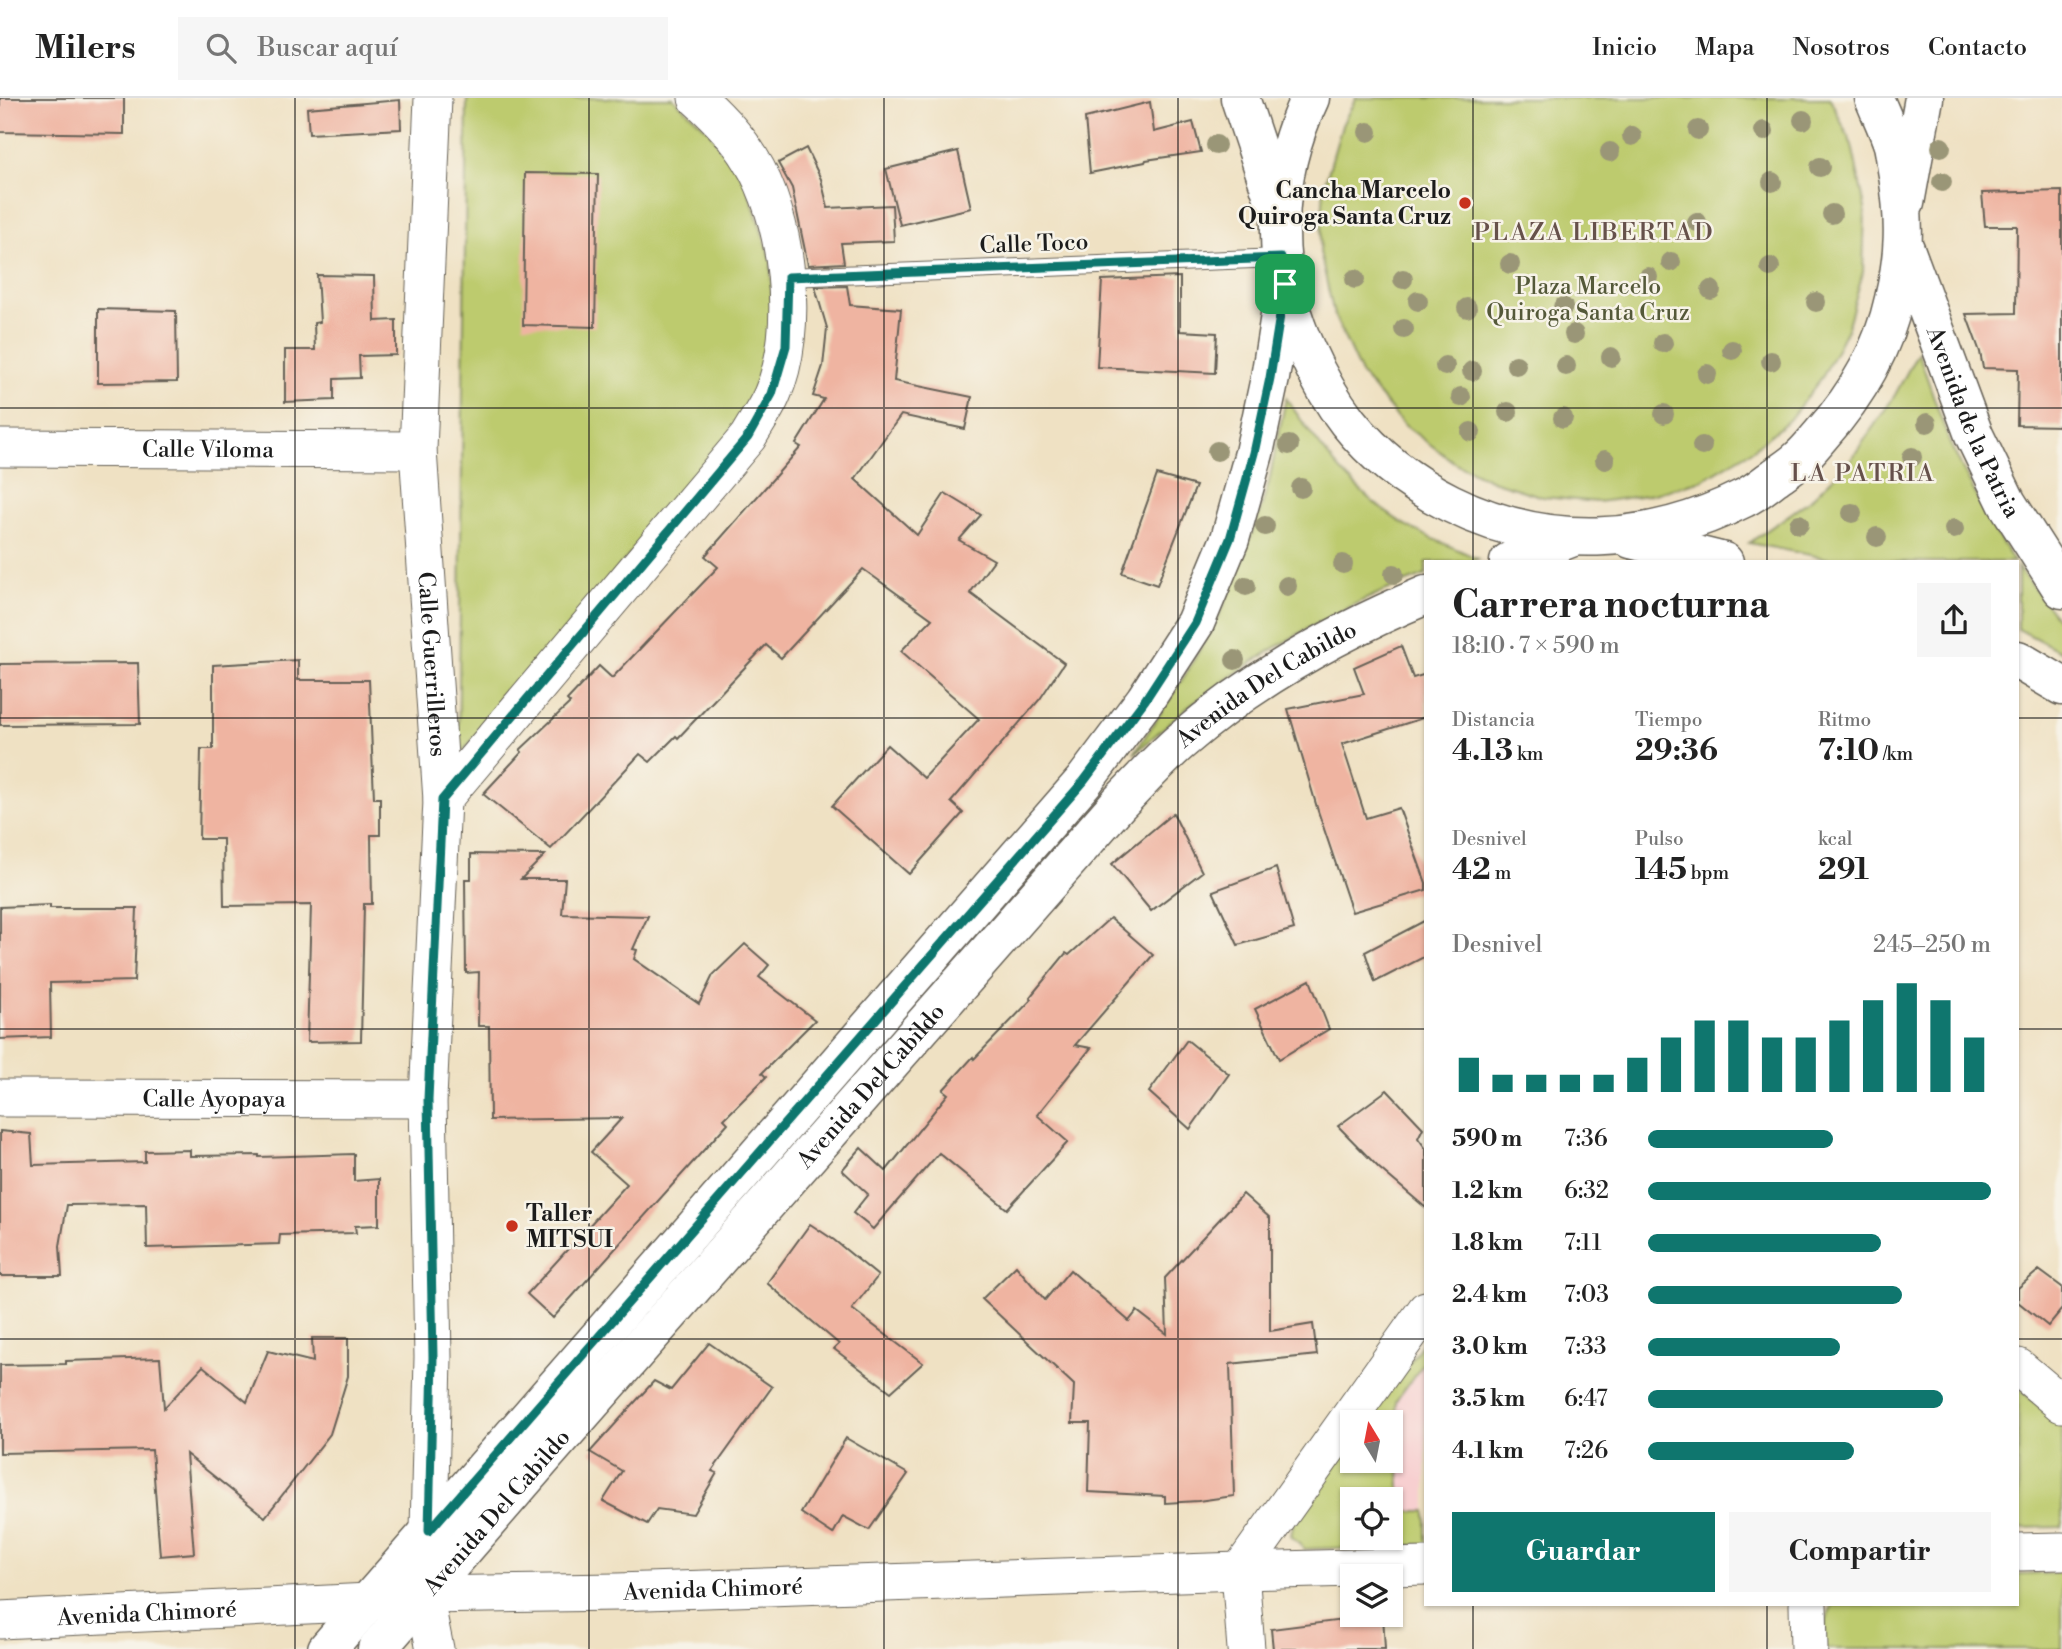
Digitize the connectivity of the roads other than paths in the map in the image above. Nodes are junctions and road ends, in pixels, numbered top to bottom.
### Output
1 (433, 98) edge
2 (697, 98) edge
3 (1240, 98) edge
4 (1310, 98) edge
5 (1874, 98) edge
6 (1924, 98) edge
7 (1280, 218) junction
8 (1903, 228) junction
9 (1283, 271) junction
10 (788, 277) junction
11 (0, 448) edge
12 (418, 450) junction
13 (1573, 537) junction
14 (1622, 537) junction
15 (1514, 560) edge
16 (1716, 560) edge
17 (2062, 589) edge
18 (1424, 596) edge
19 (2019, 661) edge
20 (2062, 686) edge
21 (442, 800) junction
22 (0, 1098) edge
23 (428, 1099) junction
24 (1424, 1313) edge
25 (2019, 1368) edge
26 (2062, 1404) edge
27 (429, 1531) junction
28 (2062, 1551) edge
29 (2019, 1552) edge
30 (1424, 1566) edge
31 (1240, 1571) junction
32 (424, 1595) junction
33 (369, 1602) junction
34 (1808, 1606) edge
35 (0, 1620) edge
36 (327, 1649) edge
37 (377, 1649) edge
38 (435, 1649) edge
39 (1245, 1649) edge
40 (1809, 1649) edge

1 - 12 street, Calle Guerrilleros
2 - 10 street
3 - 7 street
4 - 7 street
5 - 8 street
6 - 8 street
7 - 9 street
8 - 14 street
8 - 17 street, Avenida de la Patria
9 - 10 lane, Calle Toco
9 - 13 street
9 - 27 street, Avenida Del Cabildo
10 - 21 street
11 - 12 street, Calle Viloma
12 - 21 street, Calle Guerrilleros
13 - 14 street
13 - 15 street
14 - 16 street
18 - 32 street, Avenida Del Cabildo
19 - 20 street
21 - 23 street, Calle Guerrilleros
22 - 23 street, Calle Ayopaya
23 - 27 street, Calle Guerrilleros
24 - 31 street
25 - 26 street
27 - 32 street, Calle Guerrilleros
27 - 33 street, Avenida Del Cabildo
28 - 29 street
30 - 31 street, Avenida Chimoré
31 - 32 street, Avenida Chimoré
31 - 39 street
32 - 33 street, Avenida Chimoré
32 - 37 street, Avenida Del Cabildo
32 - 38 street, Calle Guerrilleros
33 - 35 street, Avenida Chimoré
33 - 36 street, Avenida Del Cabildo
34 - 40 street

